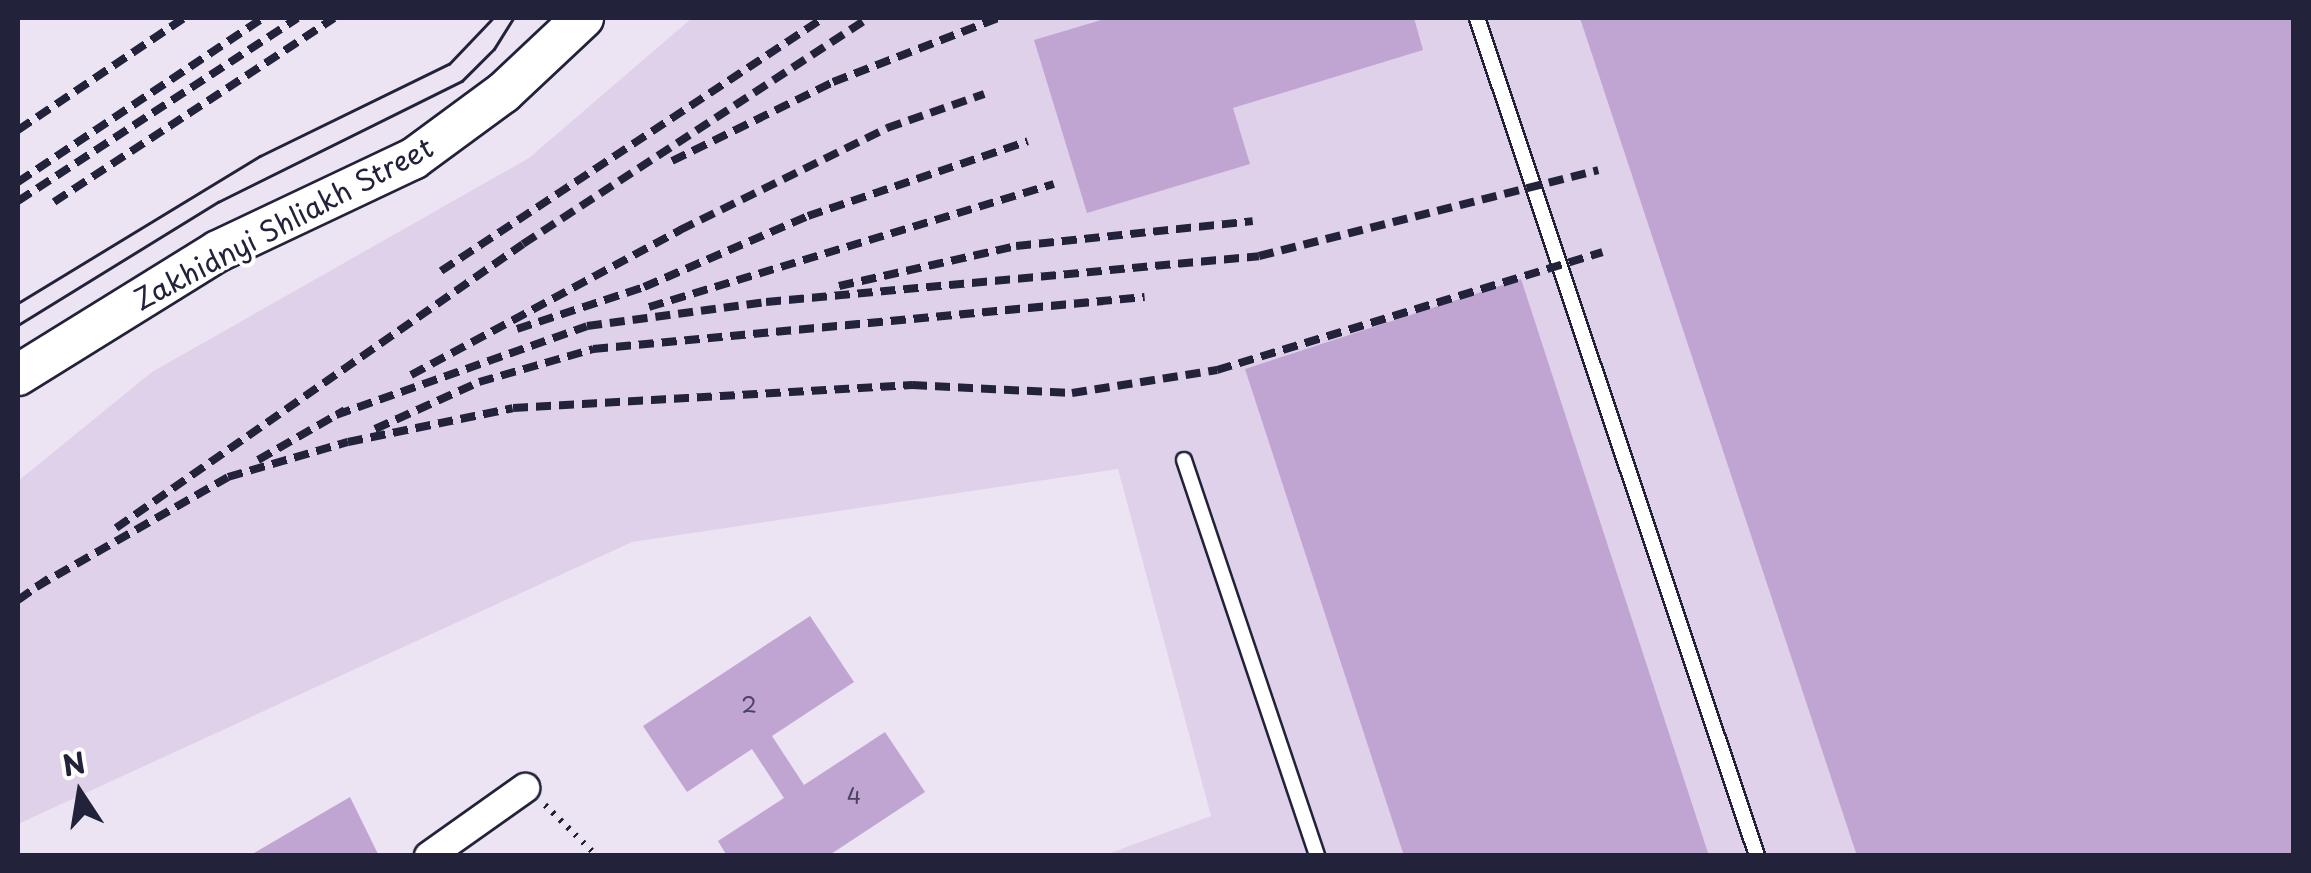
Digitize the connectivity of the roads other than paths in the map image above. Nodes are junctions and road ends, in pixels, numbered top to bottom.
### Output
1 (583, 18) edge
2 (1477, 18) edge
3 (18, 375) edge
4 (1184, 460) dead end
5 (525, 788) road end
6 (429, 856) edge
7 (1317, 856) edge
8 (1757, 856) edge

1 - 3 street, Zakhidnyi Shliakh Street
2 - 8 lane
4 - 7 lane
5 - 6 street

